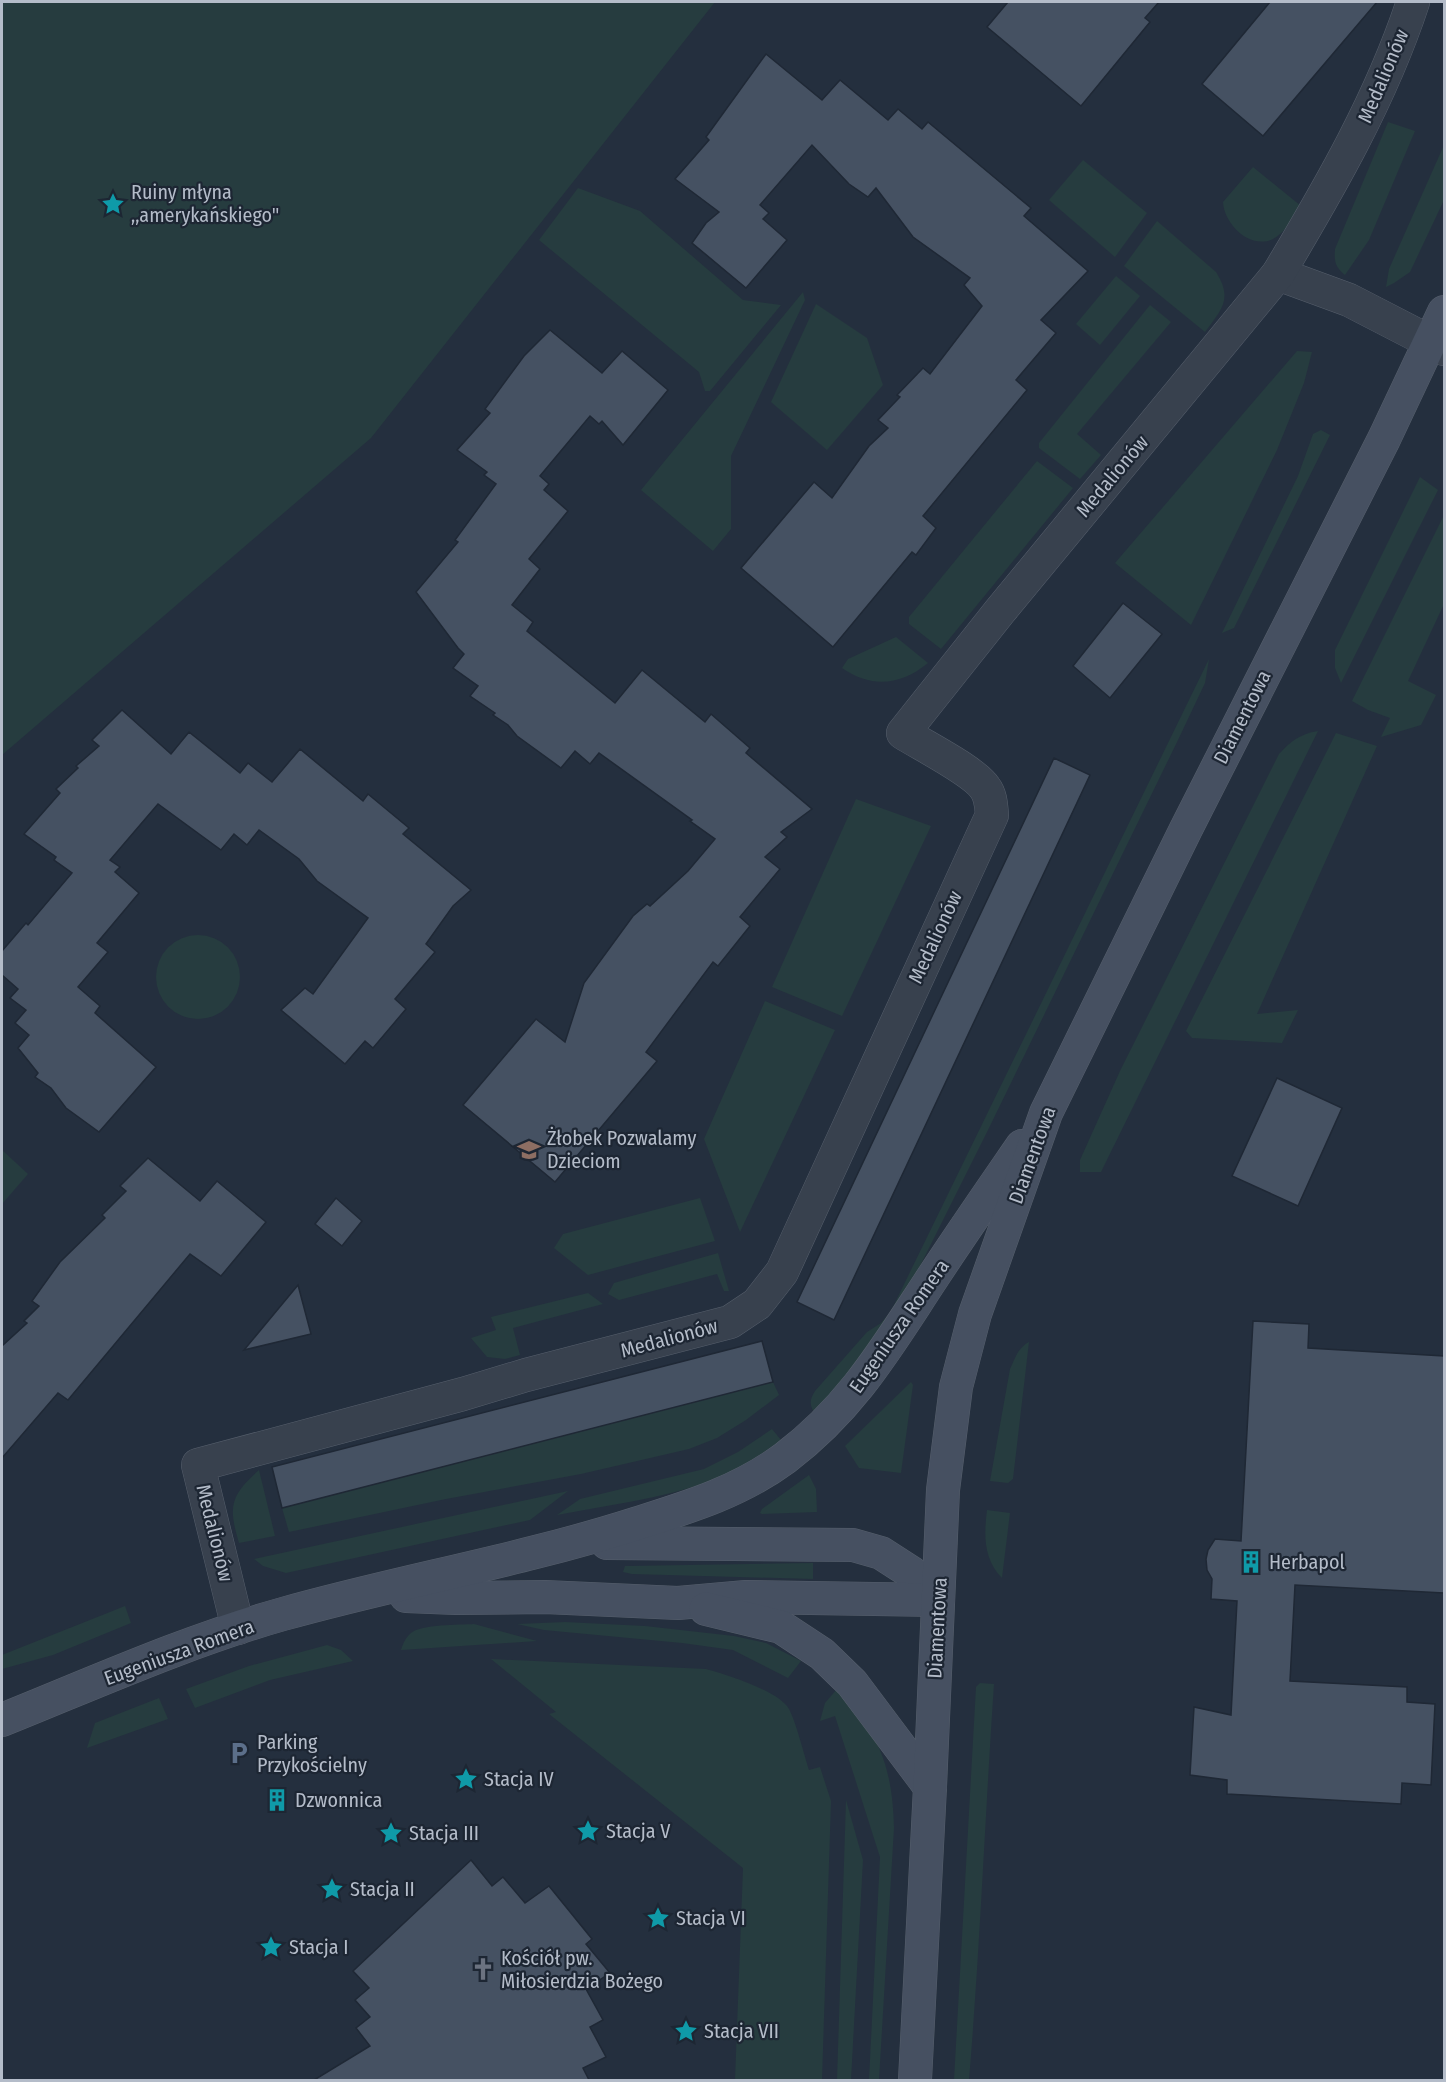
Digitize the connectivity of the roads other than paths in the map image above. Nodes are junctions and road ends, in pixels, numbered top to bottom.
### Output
1 (1413, 2) edge
2 (1278, 274) junction
3 (1444, 312) edge
4 (1437, 346) edge
5 (1046, 1113) junction
6 (576, 1543) junction
7 (360, 1594) junction
8 (938, 1600) junction
9 (678, 1603) junction
10 (238, 1628) junction
11 (2, 1720) edge
12 (930, 1786) junction
13 (915, 2080) edge

1 - 2 street, Medalionów
2 - 4 street
2 - 10 street, Medalionów
3 - 4 street, Diamentowa
4 - 5 street, Diamentowa
5 - 6 street, Eugeniusza Romera
5 - 8 street, Diamentowa
6 - 7 street, Eugeniusza Romera
6 - 8 street, Eugeniusza Romera
7 - 9 street, Eugeniusza Romera
7 - 10 street, Eugeniusza Romera
8 - 9 street, Eugeniusza Romera
8 - 12 street, Diamentowa
9 - 12 street, Eugeniusza Romera
10 - 11 street, Eugeniusza Romera
12 - 13 street, Diamentowa

